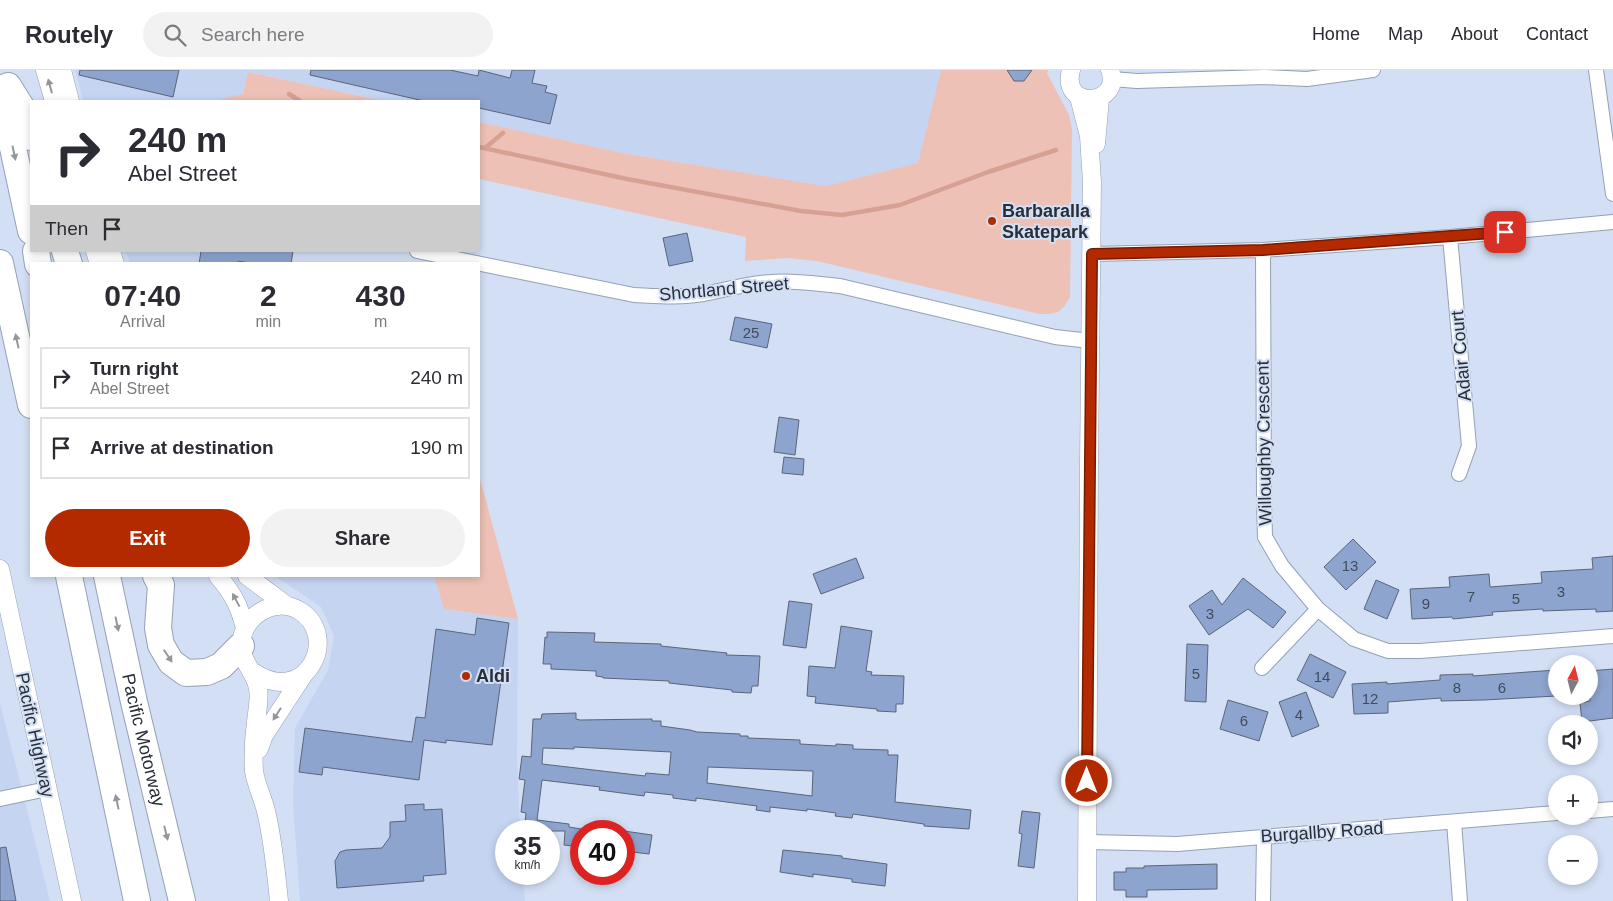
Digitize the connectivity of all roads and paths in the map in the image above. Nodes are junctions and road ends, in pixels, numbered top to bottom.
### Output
1 (46, 70) edge
2 (62, 70) edge
3 (1071, 70) edge
4 (1372, 70) edge
5 (1596, 70) edge
6 (0, 72) edge
7 (1264, 73) edge
8 (1111, 74) edge
9 (0, 88) edge
10 (1079, 97) junction
11 (1100, 98) junction
12 (54, 100) edge
13 (70, 100) edge
14 (30, 134) edge
15 (1092, 182) junction
16 (1613, 194) edge
17 (1613, 222) edge
18 (30, 226) edge
19 (1450, 236) junction
20 (1263, 250) junction
21 (422, 252) edge
22 (1092, 254) junction
23 (0, 262) edge
24 (471, 262) edge
25 (480, 264) edge
26 (1090, 341) junction
27 (30, 400) edge
28 (1459, 474) dead end
29 (0, 570) edge
30 (69, 577) edge
31 (107, 577) edge
32 (157, 577) edge
33 (219, 577) edge
34 (248, 577) edge
35 (286, 605) junction
36 (1318, 608) junction
37 (1613, 636) edge
38 (243, 637) junction
39 (1262, 668) dead end
40 (253, 672) junction
41 (304, 674) junction
42 (254, 761) junction
43 (47, 789) junction
44 (0, 799) edge
45 (1613, 809) edge
46 (1598, 810) edge
47 (1548, 814) edge
48 (1454, 822) junction
49 (1264, 837) junction
50 (1088, 842) junction
51 (72, 901) edge
52 (137, 901) edge
53 (182, 901) edge
54 (279, 901) edge
55 (1087, 901) edge
56 (1264, 901) edge
57 (1460, 901) edge

12 -> 1 street
2 - 13 street
3 - 10 street
4 - 7 street
5 - 16 street
6 - 14 highway
7 - 8 street
8 - 11 street
9 -> 18 highway
10 - 11 street
10 - 15 street
11 - 15 street
15 - 22 street
17 - 19 street
19 - 20 street
19 - 28 street, Adair Court
20 - 22 street
20 - 36 street, Willoughby Crescent
21 - 24 street, Shortland Street
22 - 26 street
27 -> 23 highway
25 - 26 street, Shortland Street
26 - 50 street
29 - 43 street, Pacific Highway
52 -> 30 highway
31 -> 53 highway, Pacific Motorway
32 -> 38 highway
38 -> 33 street
34 - 35 street
35 - 38 street
35 - 41 street
36 - 37 street, Willoughby Crescent
36 - 39 street
38 - 40 street
40 - 41 street
40 - 42 street
41 -> 42 street
42 - 54 street
43 - 44 street
43 - 51 street, Pacific Highway
45 - 46 street
47 - 48 street, Burgallby Road
48 - 49 street, Burgallby Road
48 - 57 street
49 - 50 street, Burgallby Road
49 - 56 street
50 - 55 street

